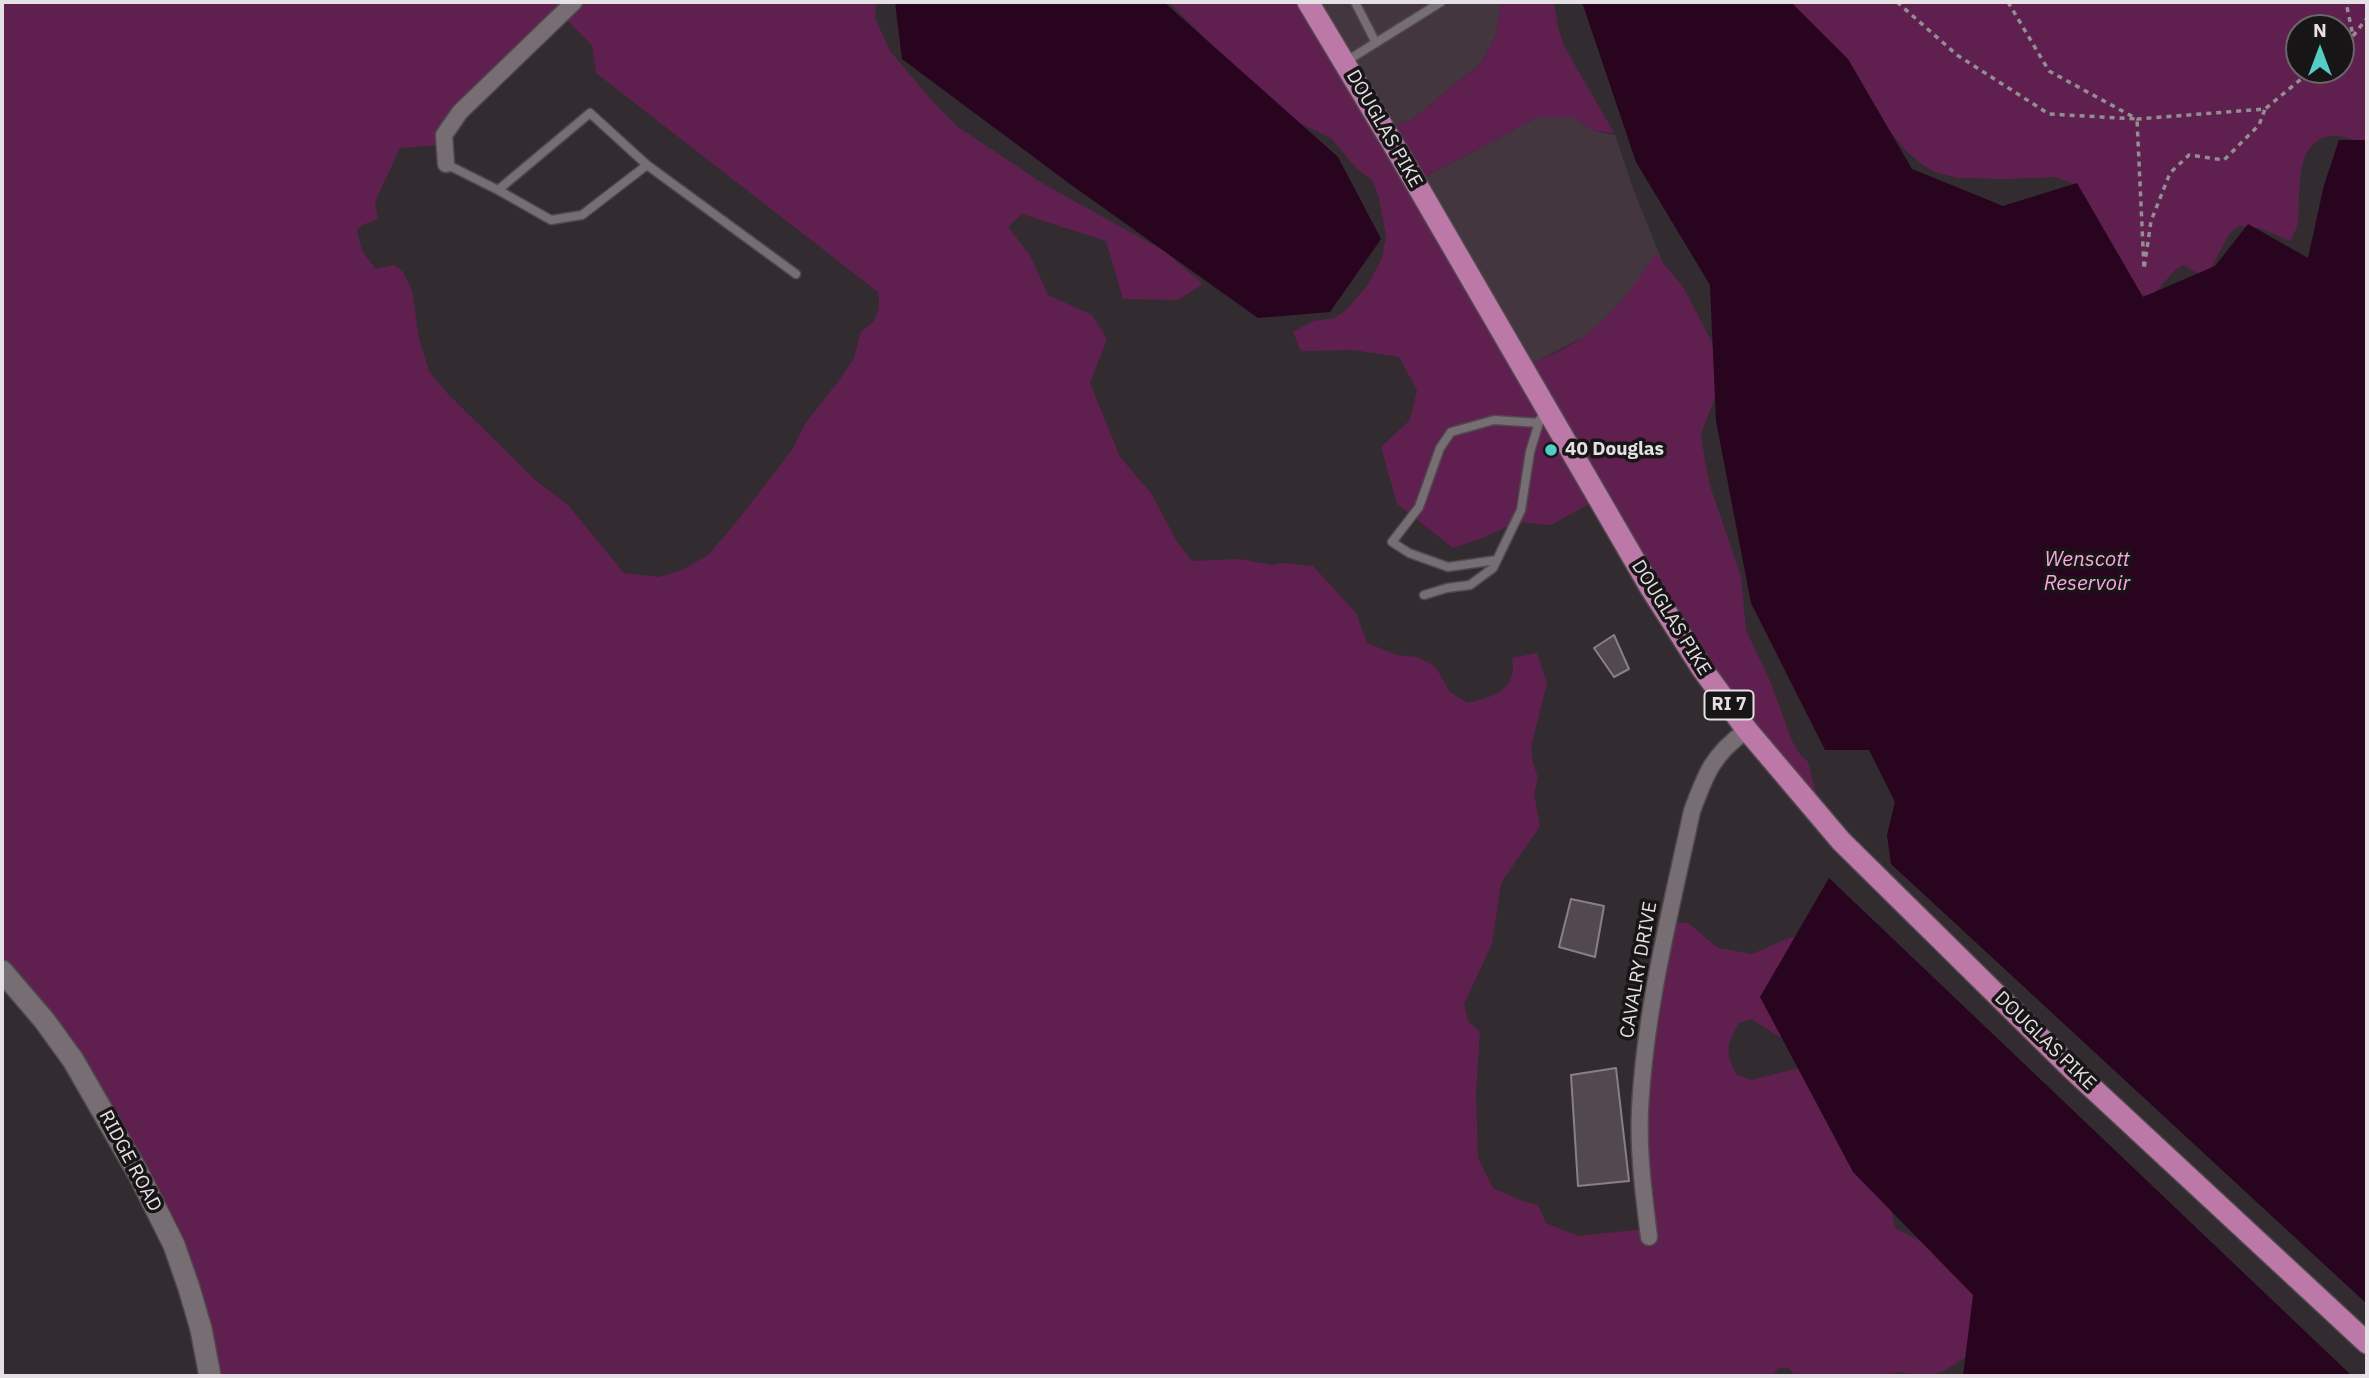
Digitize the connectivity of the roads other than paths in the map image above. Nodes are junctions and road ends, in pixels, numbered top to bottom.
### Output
1 (574, 2) edge
2 (1308, 2) edge
3 (1354, 2) edge
4 (1441, 2) edge
5 (1376, 43) junction
6 (1345, 62) junction
7 (446, 164) joint
8 (647, 165) junction
9 (498, 190) junction
10 (796, 274) dead end
11 (1541, 414) junction
12 (1497, 560) junction
13 (1424, 595) dead end
14 (1747, 730) junction
15 (2, 971) edge
16 (1648, 1237) dead end
17 (2367, 1343) edge
18 (210, 1376) edge

1 - 7 street
2 - 6 main road, DOUGLAS PIKE / RI 7
3 - 5 lane
4 - 5 lane
5 - 6 lane
6 - 11 main road, DOUGLAS PIKE / RI 7
7 - 9 lane
8 - 9 lane
8 - 9 lane
8 - 10 lane
11 - 12 lane
11 - 12 lane
11 - 14 main road, DOUGLAS PIKE / RI 7
12 - 13 lane
14 - 16 street, CAVALRY DRIVE
14 - 17 main road, DOUGLAS PIKE / RI 7
15 - 18 street, RIDGE ROAD

